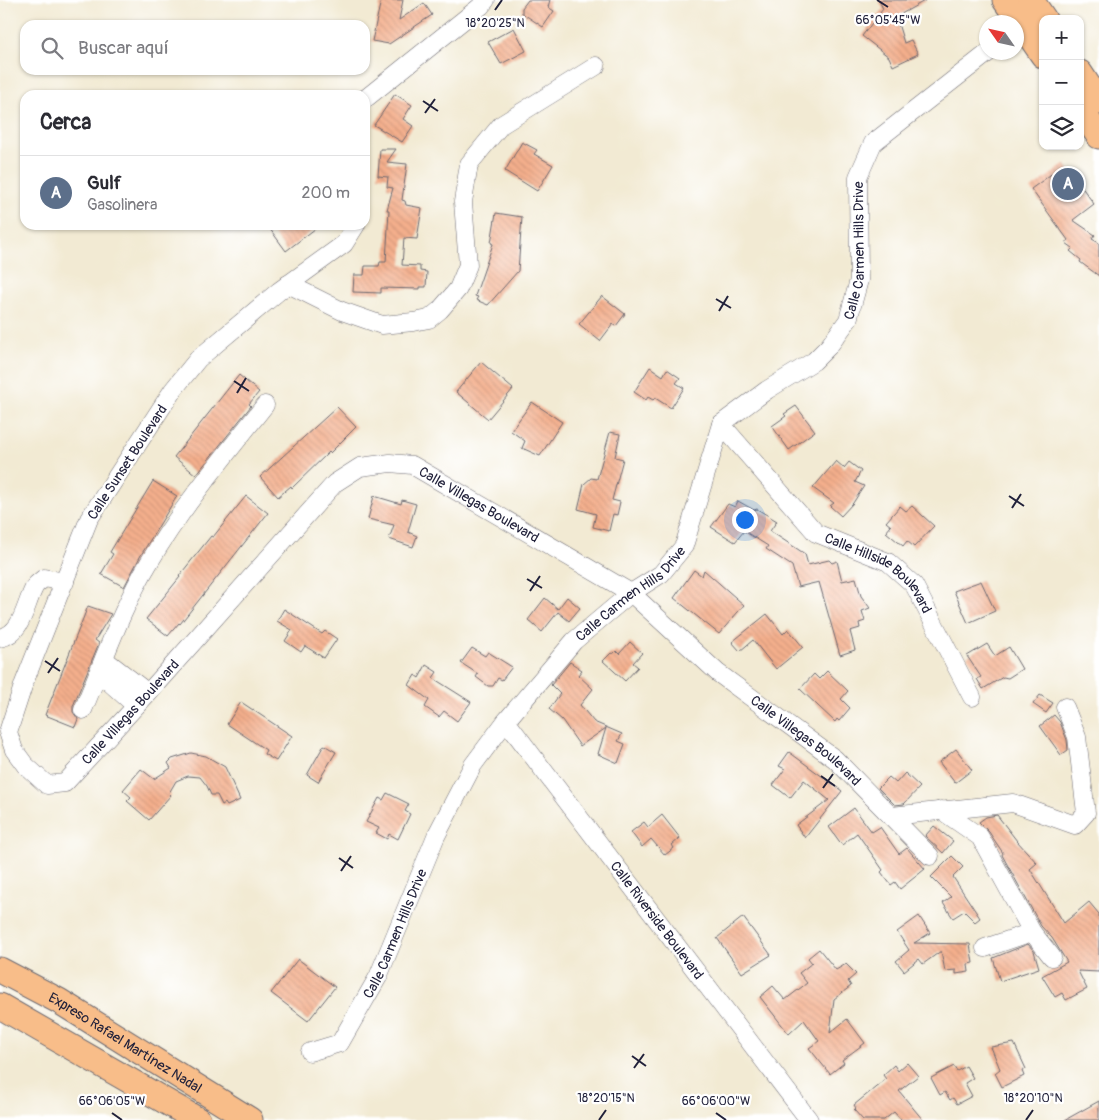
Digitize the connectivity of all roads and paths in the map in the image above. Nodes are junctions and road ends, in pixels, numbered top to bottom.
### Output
1 (486, 0) edge
2 (1005, 0) edge
3 (1033, 14) edge
4 (1039, 39) edge
5 (979, 60) edge
6 (596, 66) dead end
7 (1084, 79) edge
8 (370, 95) edge
9 (1099, 102) edge
10 (1084, 115) edge
11 (1099, 136) edge
12 (353, 230) edge
13 (288, 284) junction
14 (265, 405) dead end
15 (722, 424) junction
16 (65, 582) junction
17 (631, 593) junction
18 (0, 638) edge
19 (101, 666) junction
20 (972, 697) dead end
21 (142, 700) junction
22 (1065, 707) dead end
23 (83, 710) dead end
24 (506, 721) junction
25 (1083, 781) junction
26 (47, 785) joint
27 (1099, 792) edge
28 (941, 810) junction
29 (892, 816) junction
30 (930, 856) dead end
31 (1032, 932) junction
32 (985, 948) dead end
33 (1052, 957) dead end
34 (0, 970) edge
35 (0, 1006) edge
36 (310, 1052) dead end
37 (198, 1120) edge
38 (250, 1120) edge
39 (810, 1120) edge

1 - 8 street
2 - 3 highway
3 - 4 highway
5 - 15 street, Calle Carmen Hills Drive
6 - 13 street
7 - 9 highway
10 - 11 highway
12 - 13 street, Calle Sunset Boulevard
13 - 16 street, Calle Sunset Boulevard
14 - 19 street
15 - 17 street, Calle Carmen Hills Drive
15 - 20 street, Calle Hillside Boulevard
16 - 18 street
16 - 26 street, Calle Sunset Boulevard
17 - 21 street, Calle Villegas Boulevard
17 - 24 street, Calle Carmen Hills Drive
17 - 29 street, Calle Villegas Boulevard
19 - 21 street
19 - 23 street
21 - 26 street, Calle Villegas Boulevard
22 - 25 street
24 - 36 street, Calle Carmen Hills Drive
24 - 39 street, Calle Riverside Boulevard
25 - 27 street
25 - 28 street
28 - 29 street
28 - 31 street
29 - 30 street, Calle Villegas Boulevard
31 - 32 street
31 - 33 street
34 - 38 highway, Expreso Rafael Martínez Nadal
35 - 37 highway, Expreso Rafael Martínez Nadal

